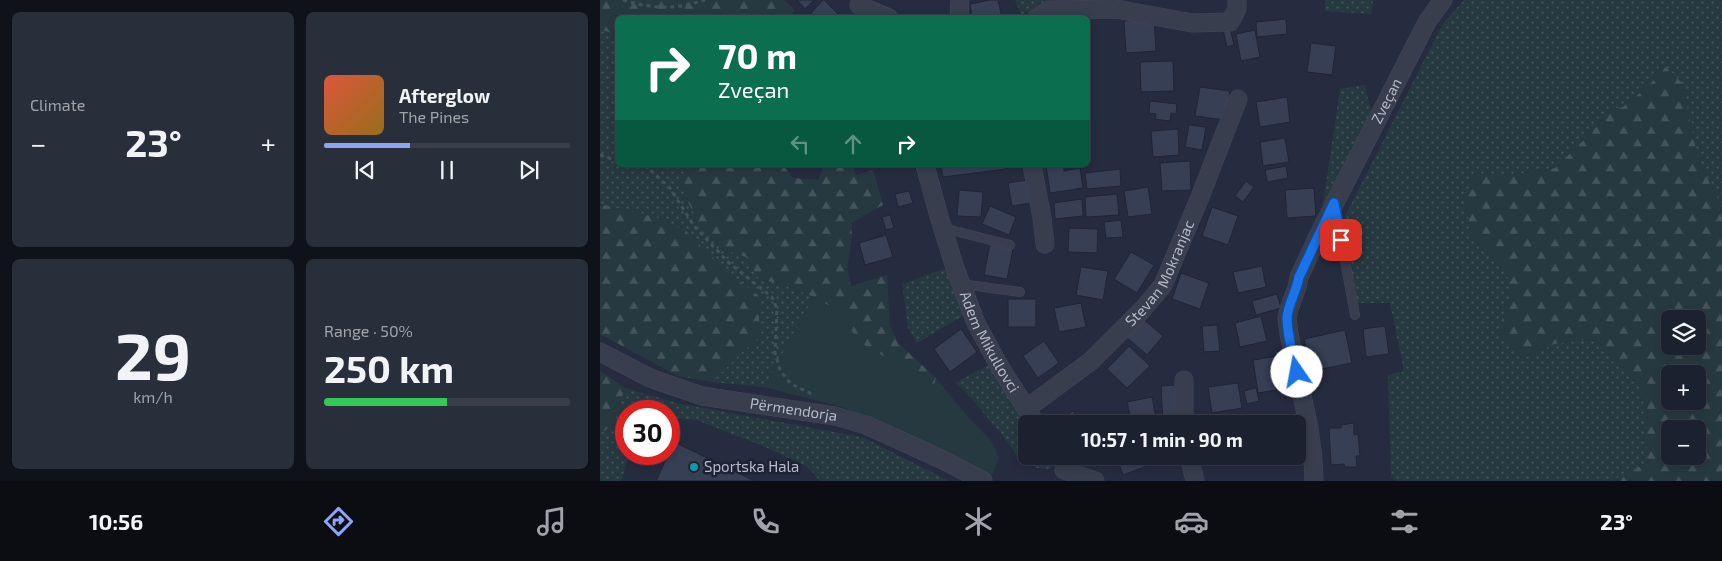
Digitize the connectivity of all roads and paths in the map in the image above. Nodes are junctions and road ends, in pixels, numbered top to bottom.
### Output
1 (623, 0) edge
2 (705, 0) edge
3 (960, 0) edge
4 (1236, 0) edge
5 (1443, 0) edge
6 (861, 7) edge
7 (1048, 9) edge
8 (881, 15) edge
9 (959, 15) edge
10 (1238, 99) dead end
11 (600, 155) edge
12 (615, 160) edge
13 (647, 167) edge
14 (926, 167) edge
15 (1032, 167) edge
16 (1334, 203) junction
17 (942, 228) junction
18 (1045, 244) dead end
19 (1010, 245) dead end
20 (961, 284) junction
21 (1020, 292) dead end
22 (1355, 315) dead end
23 (600, 352) edge
24 (1184, 380) dead end
25 (1026, 409) junction
26 (1030, 415) edge
27 (1184, 415) edge
28 (835, 416) junction
29 (1191, 465) edge
30 (1062, 469) edge
31 (983, 481) edge
32 (1095, 481) edge
33 (1195, 481) edge
34 (1314, 481) edge

1 - 2 path
3 - 9 street
4 - 7 street
5 - 16 street, Zveçan
6 - 8 street
10 - 25 street, Stevan Mokranjac
11 - 12 path
13 - 28 path
14 - 17 street, Adem Mikullovci
15 - 18 street
16 - 22 lane
16 - 34 street, Zveçan
17 - 19 lane
17 - 20 street, Adem Mikullovci
20 - 21 lane, Adem Mikullovci
20 - 25 street, Adem Mikullovci
23 - 28 street, Përmendorja
24 - 27 street
25 - 26 street, Adem Mikullovci
28 - 31 street, Përmendorja
29 - 33 street
30 - 32 street

